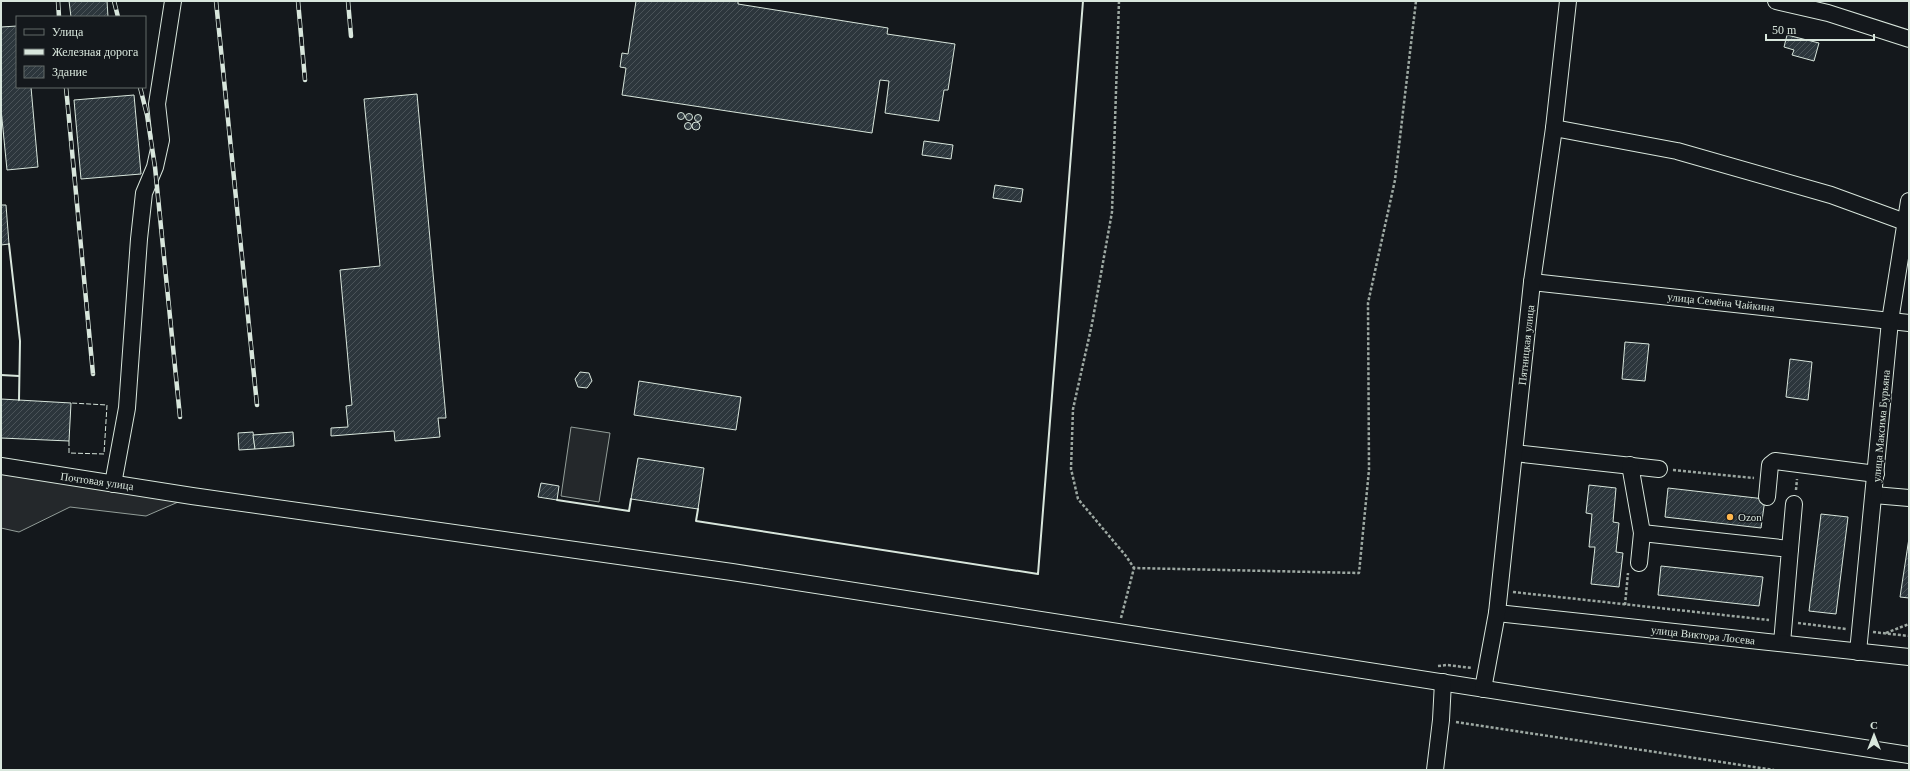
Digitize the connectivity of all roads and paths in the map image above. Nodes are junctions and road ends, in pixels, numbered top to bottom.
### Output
1 (173, 1) edge
2 (1118, 1) edge
3 (1416, 1) edge
4 (1568, 1) edge
5 (1776, 1) edge
6 (1909, 39) edge
7 (1554, 128) junction
8 (1909, 201) edge
9 (1904, 222) junction
10 (1532, 282) junction
11 (1890, 321) junction
12 (1909, 323) edge
13 (1514, 453) junction
14 (1798, 464) junction
15 (1, 466) edge
16 (1630, 466) junction
17 (1659, 469) joint
18 (1876, 474) junction
19 (1768, 480) junction
20 (113, 484) junction
21 (1874, 495) junction
22 (1767, 497) dead end
23 (1909, 498) edge
24 (1794, 504) joint
25 (1642, 533) junction
26 (1790, 549) junction
27 (1639, 564) joint
28 (1134, 568) junction
29 (1499, 591) junction
30 (1625, 604) junction
31 (1497, 613) junction
32 (1784, 622) junction
33 (1909, 624) edge
34 (1860, 630) junction
35 (1118, 632) junction
36 (1886, 633) junction
37 (1909, 636) edge
38 (1782, 643) junction
39 (1858, 652) junction
40 (1909, 657) edge
41 (1487, 670) junction
42 (1438, 681) junction
43 (1483, 689) junction
44 (1441, 720) junction
45 (1909, 755) edge
46 (1435, 770) edge
47 (1774, 770) edge

1 - 20 street
2 - 28 path
3 - 28 path
4 - 7 street, Пятницкая улица
5 - 6 street
7 - 9 street
7 - 10 street, Пятницкая улица
8 - 9 street, улица Максима Бурьяна
9 - 11 street, улица Максима Бурьяна
10 - 11 street, улица Семёна Чайкина
10 - 13 street, Пятницкая улица
11 - 12 street, улица Семёна Чайкина
11 - 18 street, улица Максима Бурьяна
13 - 16 street
13 - 29 street, Пятницкая улица
14 - 18 street
14 - 19 street
14 - 24 path
15 - 20 street, Почтовая улица
16 - 17 street
16 - 25 street
17 - 19 path
18 - 21 street, улица Максима Бурьяна
19 - 22 street
20 - 35 street, Почтовая улица
21 - 23 street
21 - 34 street, улица Максима Бурьяна
24 - 26 street
25 - 26 street
25 - 27 street
26 - 32 street
27 - 30 path
28 - 35 path
29 - 30 path
29 - 31 street, Пятницкая улица
30 - 32 path
31 - 38 street, улица Виктора Лосева
31 - 41 street, Пятницкая улица
32 - 34 path
32 - 38 street
33 - 36 path
34 - 36 path
34 - 39 street, улица Максима Бурьяна
35 - 42 street, Почтовая улица
36 - 37 path
38 - 39 street, улица Виктора Лосева
39 - 40 street, улица Виктора Лосева
41 - 42 path
41 - 43 street, Пятницкая улица
42 - 43 street, Почтовая улица
42 - 44 street
43 - 45 street, Почтовая улица
44 - 46 street
44 - 47 path

